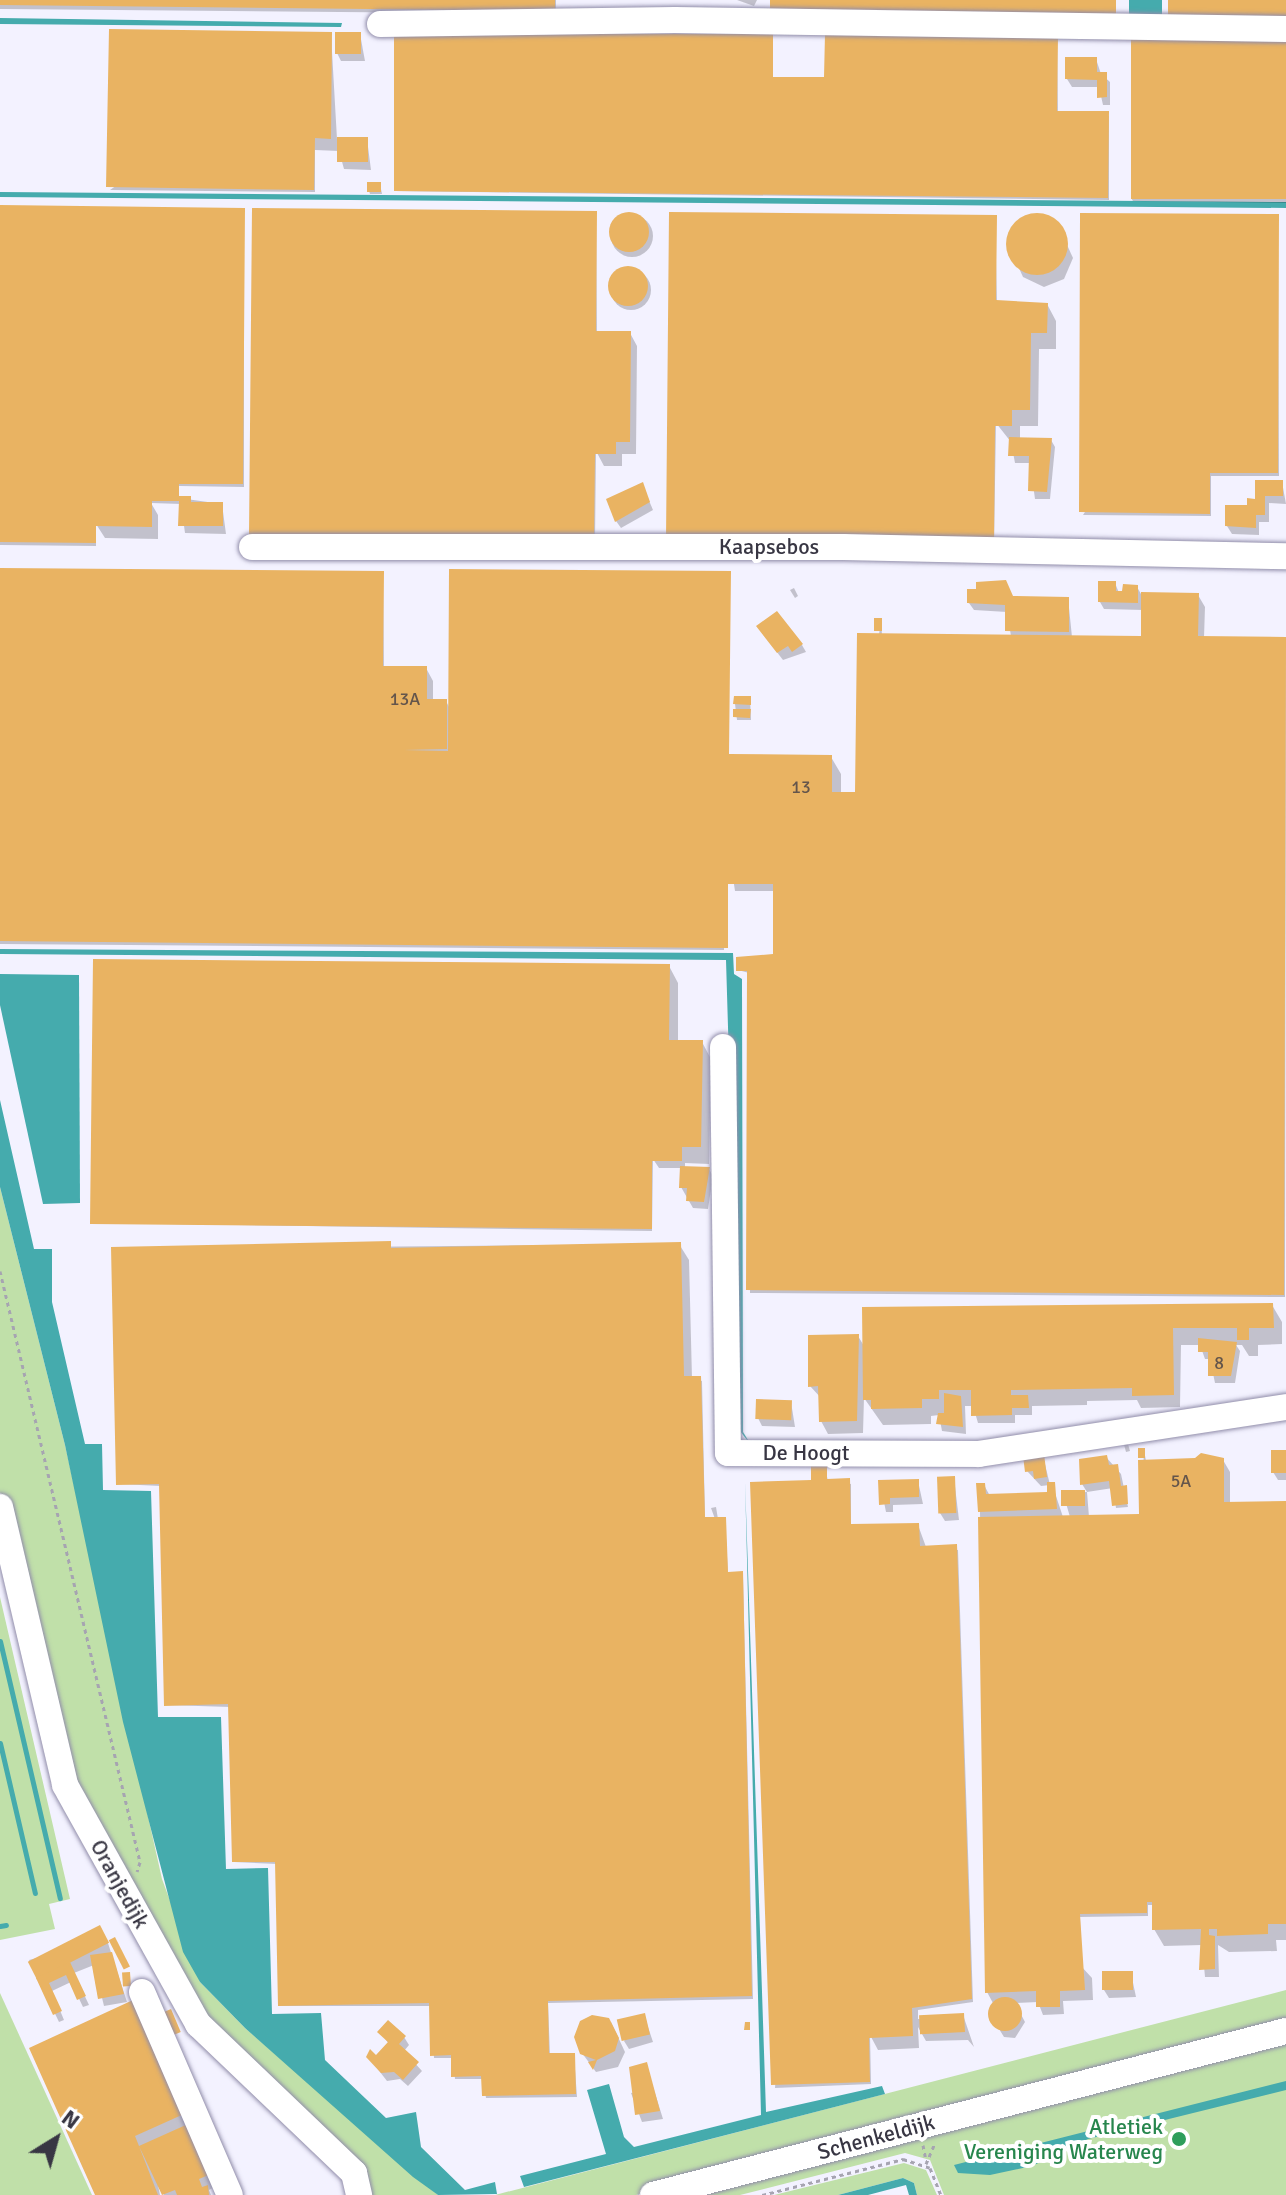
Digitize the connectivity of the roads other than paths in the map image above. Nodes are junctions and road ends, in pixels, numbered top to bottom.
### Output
1 (675, 10) edge
2 (380, 24) dead end
3 (1286, 29) edge
4 (252, 547) dead end
5 (1286, 556) edge
6 (723, 1047) dead end
7 (1286, 1407) edge
8 (0, 1507) edge
9 (142, 1992) dead end
10 (1286, 2031) edge
11 (230, 2195) edge
12 (359, 2195) edge
13 (653, 2195) edge

1 - 2 street
1 - 3 street
4 - 5 street, Kaapsebos
6 - 7 street, De Hoogt
8 - 12 street, Oranjedijk
9 - 11 street
10 - 13 street, Schenkeldijk

